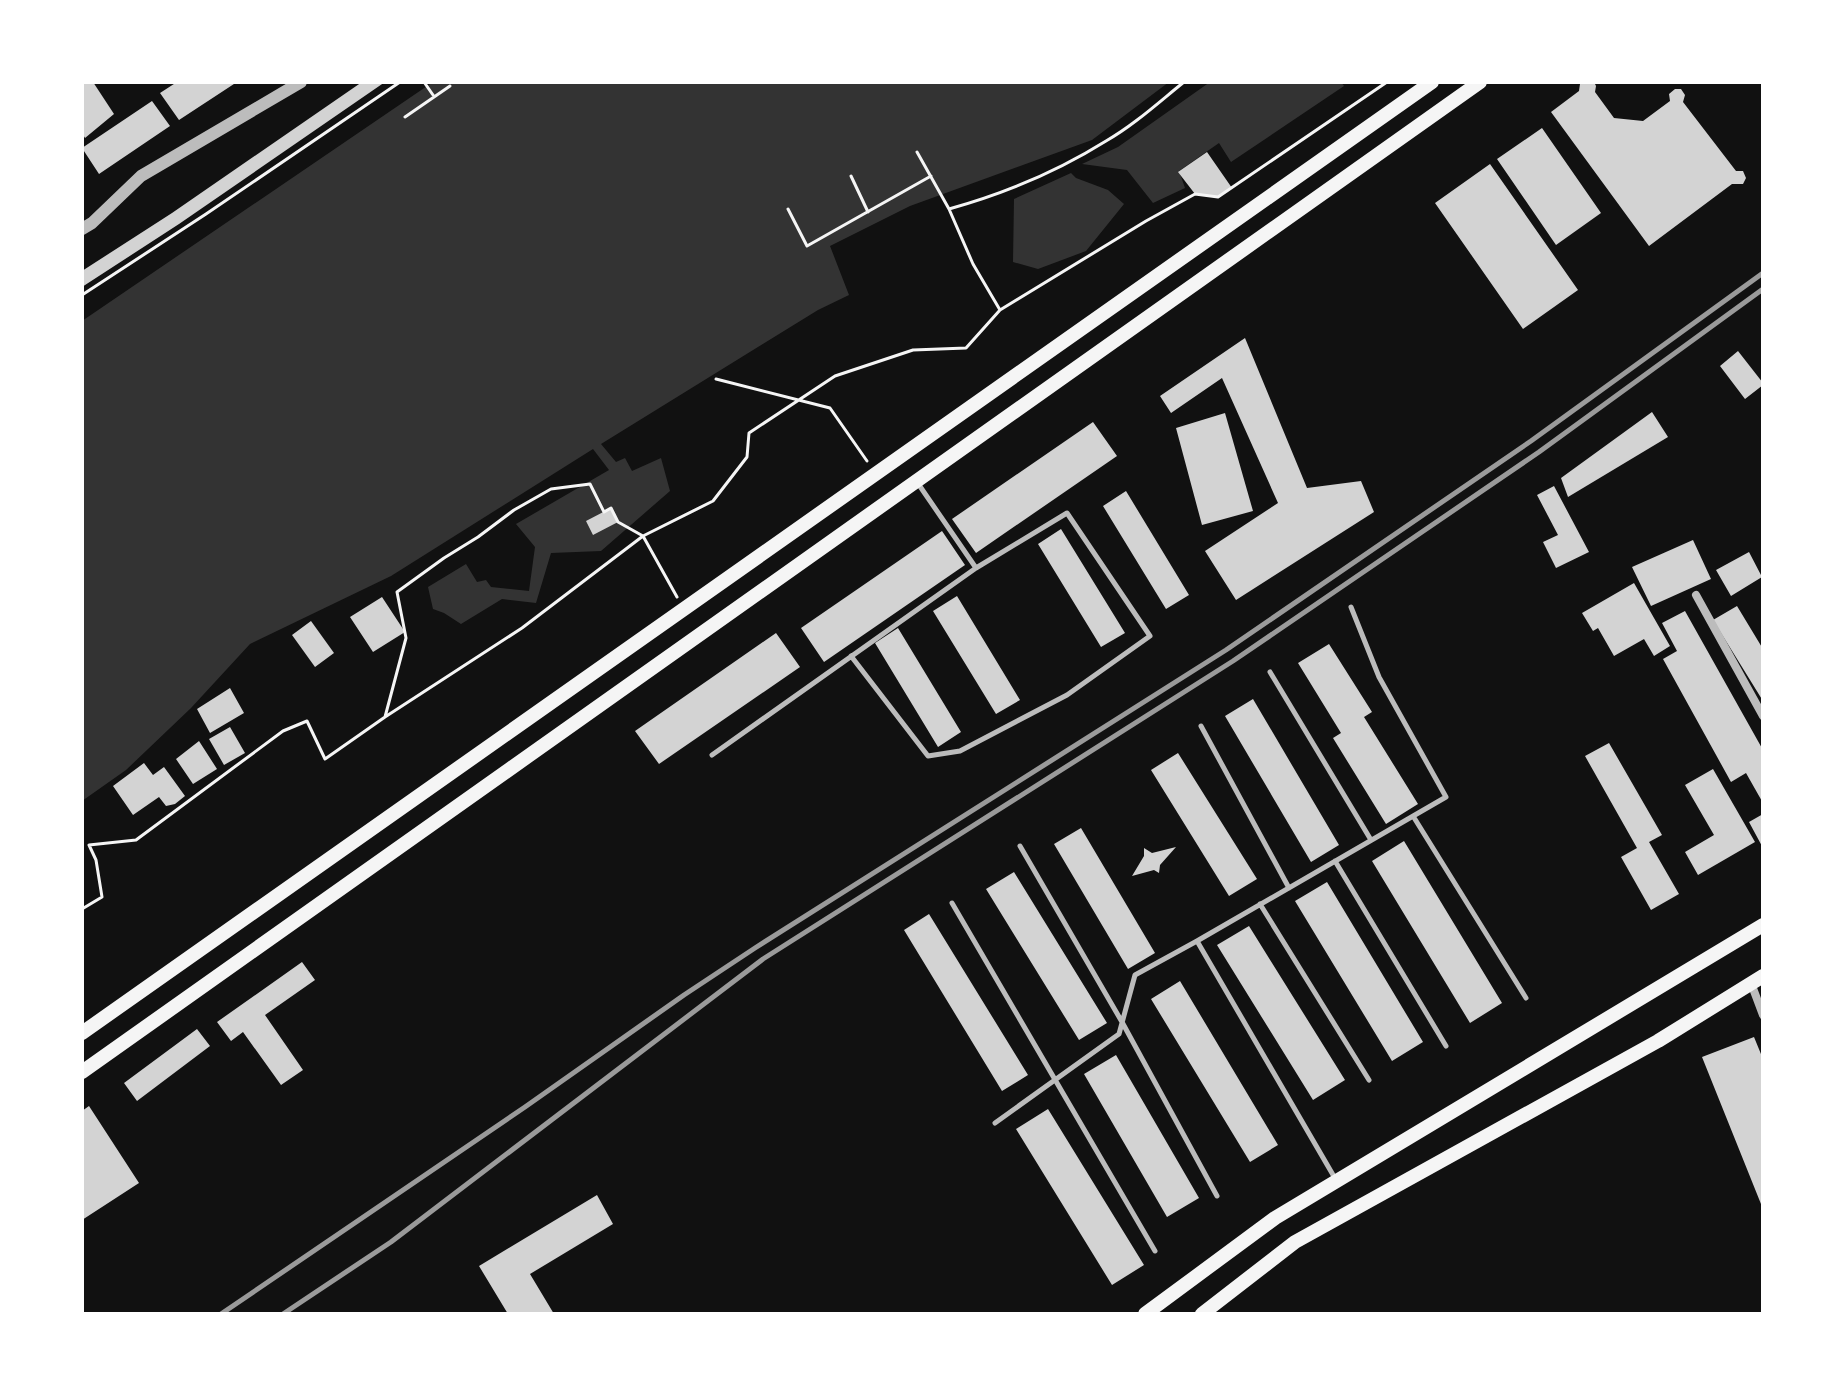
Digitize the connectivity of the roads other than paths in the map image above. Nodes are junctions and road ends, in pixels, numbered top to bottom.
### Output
1 (301, 82) edge
2 (1432, 82) edge
3 (1480, 82) edge
4 (82, 229) edge
5 (917, 481) junction
6 (976, 568) junction
7 (1696, 595) dead end
8 (1351, 607) dead end
9 (851, 656) junction
10 (1270, 672) dead end
11 (1763, 716) edge
12 (1201, 726) dead end
13 (712, 755) dead end
14 (1413, 816) junction
15 (1371, 840) junction
16 (1020, 846) dead end
17 (1335, 861) junction
18 (1289, 888) junction
19 (952, 903) dead end
20 (1260, 904) junction
21 (1763, 925) edge
22 (1197, 941) junction
23 (1757, 980) edge
24 (1526, 998) dead end
25 (1763, 1015) edge
26 (1122, 1022) junction
27 (82, 1033) edge
28 (1446, 1046) dead end
29 (82, 1072) edge
30 (1056, 1079) junction
31 (1369, 1080) dead end
32 (995, 1123) dead end
33 (1337, 1181) junction
34 (1217, 1196) dead end
35 (1155, 1251) dead end
36 (1145, 1314) edge
37 (1202, 1314) edge

1 - 4 street
2 - 27 main road
3 - 5 main road
5 - 6 lane
5 - 29 main road
6 - 9 lane
6 - 9 lane
7 - 11 street
8 - 14 lane
9 - 13 lane
10 - 15 lane
12 - 18 lane
14 - 15 lane
14 - 24 lane
15 - 17 lane
16 - 26 lane
17 - 18 lane
17 - 28 lane
18 - 20 lane
19 - 30 lane
20 - 22 lane
20 - 31 lane
21 - 33 main road
22 - 26 lane
22 - 33 lane
23 - 25 street
23 - 37 main road
26 - 30 lane
26 - 34 lane
30 - 32 lane
30 - 35 lane
33 - 36 main road

